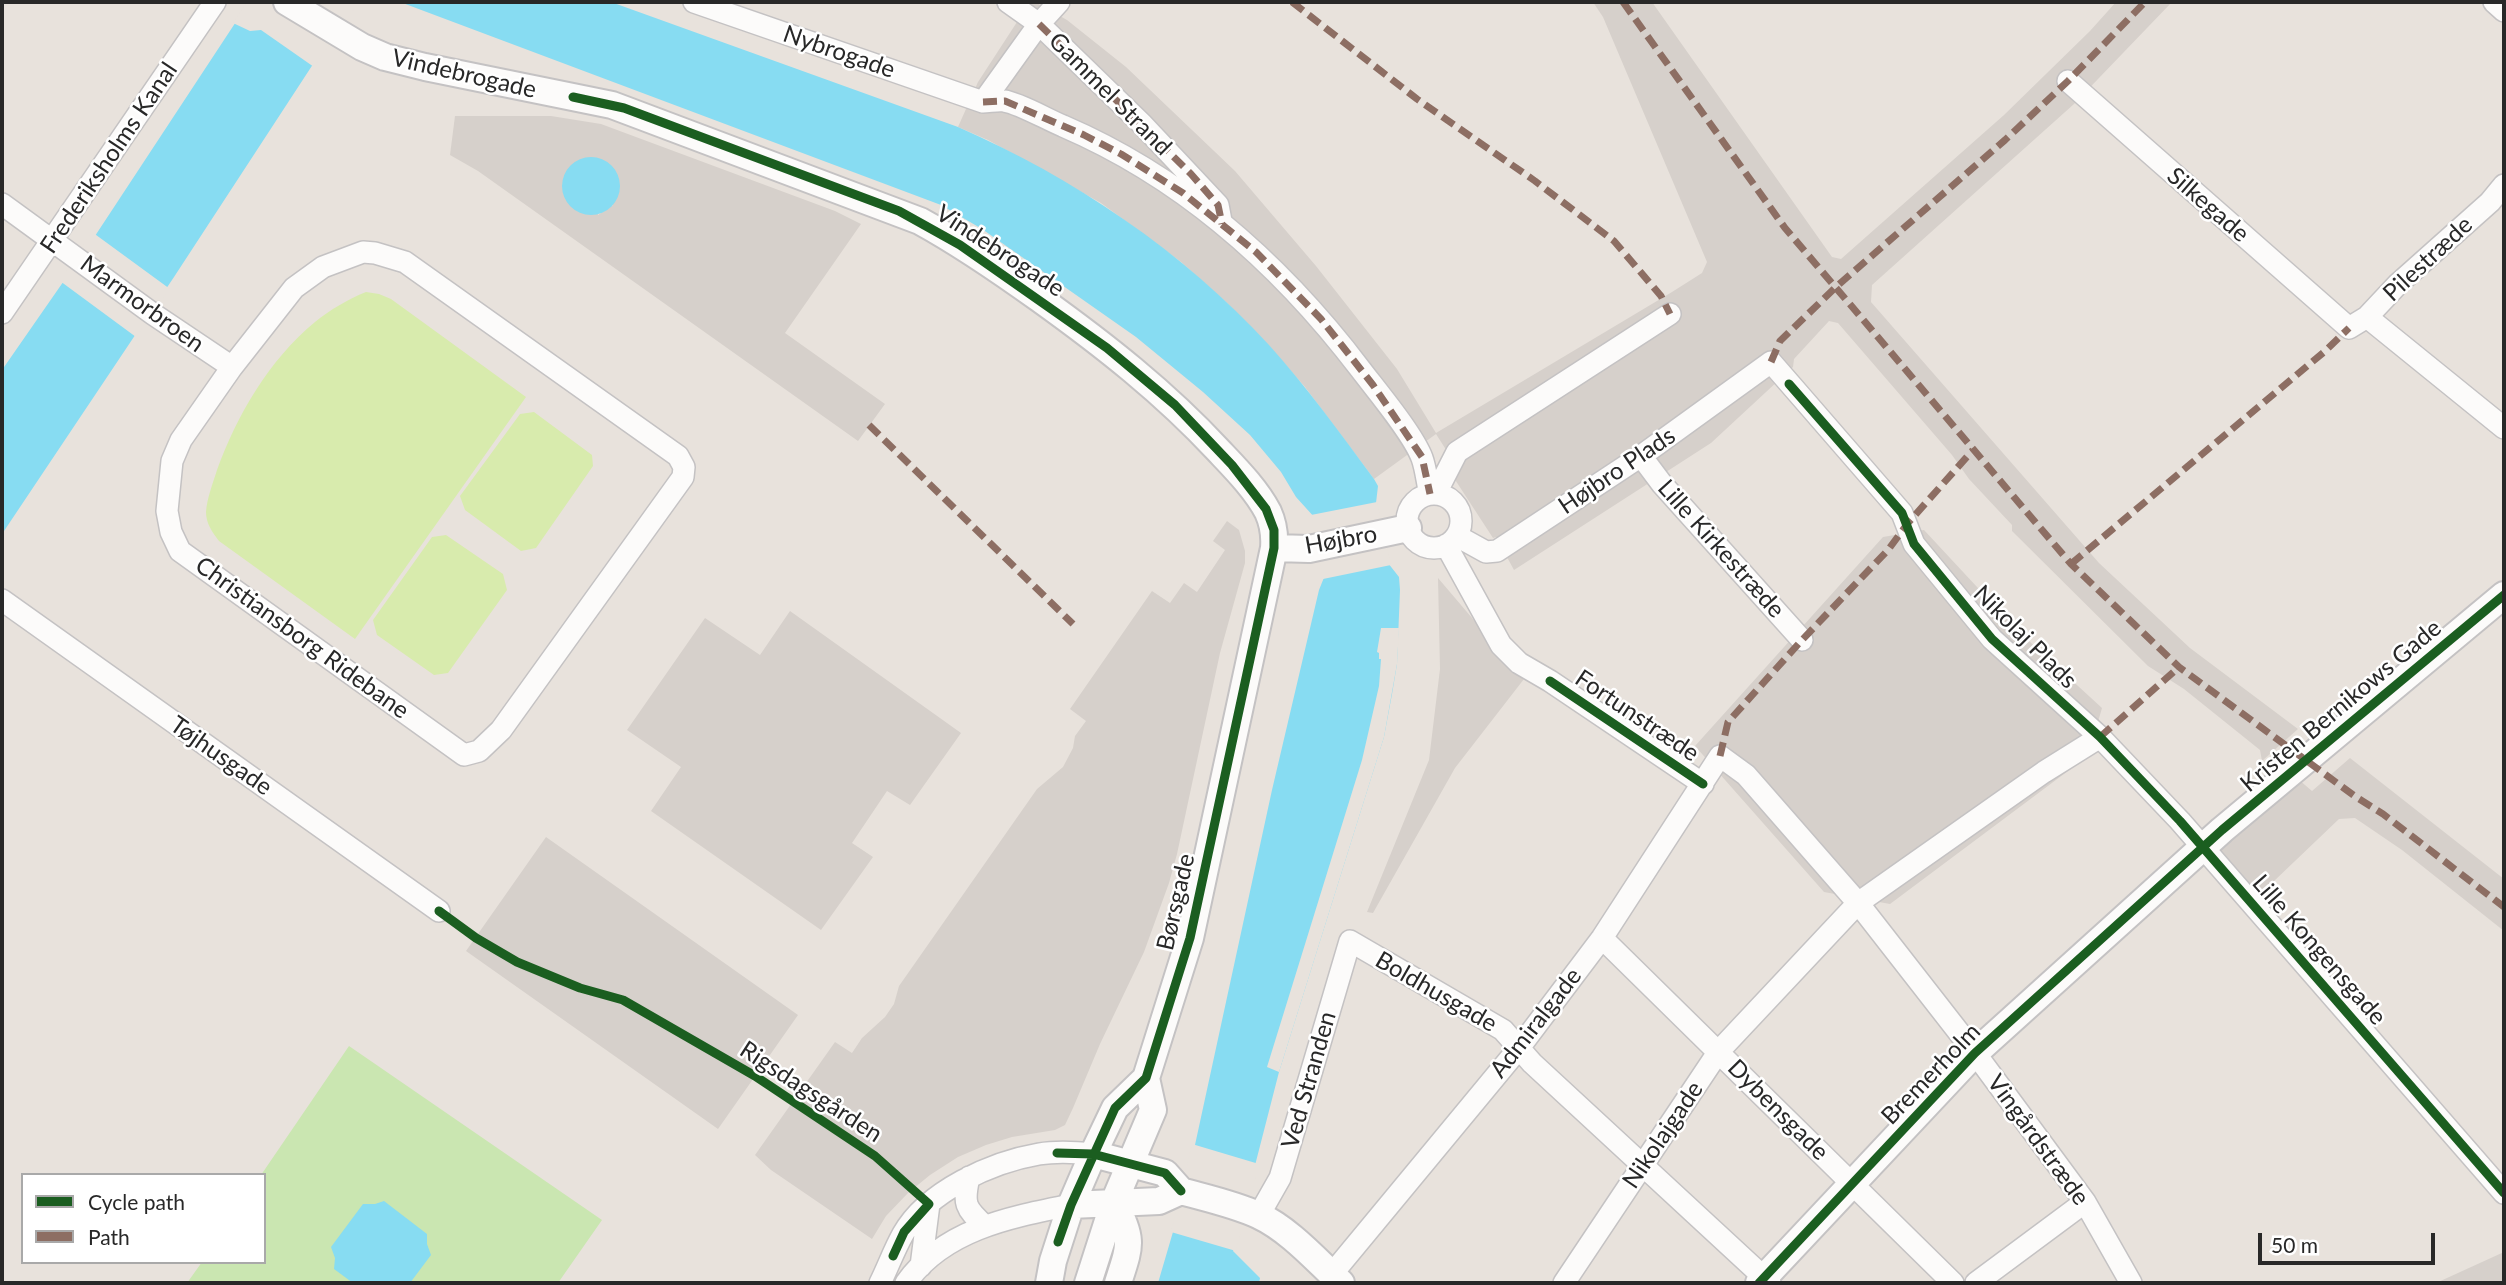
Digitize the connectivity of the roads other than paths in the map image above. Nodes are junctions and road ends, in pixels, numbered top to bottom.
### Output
1 (215, 2) edge
2 (287, 2) edge
3 (694, 2) edge
4 (1008, 2) edge
5 (1059, 2) edge
6 (2494, 2) edge
7 (2504, 10) edge
8 (1039, 24) junction
9 (2068, 81) dead end
10 (983, 103) junction
11 (2504, 184) edge
12 (2, 204) edge
13 (1222, 224) junction
14 (53, 240) junction
15 (2, 313) edge
16 (1670, 314) dead end
17 (2367, 317) junction
18 (2348, 328) joint
19 (1771, 362) joint
20 (232, 367) junction
21 (2504, 428) edge
22 (1642, 456) junction
23 (1433, 494) junction
24 (1396, 531) junction
25 (1451, 541) junction
26 (1274, 548) junction
27 (2504, 595) edge
28 (2, 600) edge
29 (1802, 640) dead end
30 (2100, 737) junction
31 (1703, 783) junction
32 (2204, 847) junction
33 (1858, 903) junction
34 (439, 911) dead end
35 (1602, 937) junction
36 (1350, 941) joint
37 (1518, 1048) junction
38 (1719, 1051) junction
39 (1975, 1053) junction
40 (1146, 1078) junction
41 (1093, 1154) junction
42 (1132, 1164) junction
43 (1642, 1165) junction
44 (969, 1177) junction
45 (1852, 1184) junction
46 (1181, 1191) junction
47 (2504, 1193) edge
48 (1114, 1202) junction
49 (2085, 1202) junction
50 (929, 1204) junction
51 (1071, 1205) junction
52 (1253, 1213) junction
53 (985, 1226) junction
54 (953, 1240) junction
55 (921, 1266) junction
56 (1337, 1279) edge
57 (1764, 1281) edge
58 (880, 1283) edge
59 (906, 1283) edge
60 (1049, 1283) edge
61 (1088, 1283) edge
62 (1118, 1283) edge
63 (1564, 1283) edge
64 (1953, 1283) edge
65 (1976, 1283) edge
66 (2131, 1283) edge

1 - 14 street, Frederiksholms Kanal
2 - 26 street, Vindebrogade
3 - 10 street, Nybrogade
4 - 8 street
5 - 8 street
6 - 7 street
8 - 10 street, Gammel Strand
8 - 13 street, Gammel Strand
9 - 18 street, Silkegade
10 - 13 street, Gammel Strand
11 - 17 street, Pilestræde
12 - 14 street, Marmorbroen
13 - 23 street, Gammel Strand
14 - 15 street, Frederiksholms Kanal
14 - 20 street, Marmorbroen
16 - 23 street
17 - 18 street, Pilestræde
17 - 21 street
19 - 22 street, Højbro Plads
19 - 30 street, Nikolaj Plads
20 - 20 street, Christiansborg Ridebane
22 - 25 street, Højbro Plads
22 - 29 street, Lille Kirkestræde
23 - 24 street
23 - 25 street
24 - 25 street
24 - 26 street, Højbro
25 - 31 street, Fortunstræde
26 - 40 street, Børsgade
27 - 32 street, Kristen Bernikows Gade
28 - 34 street, Tøjhusgade
30 - 32 street, Lille Kongensgade
30 - 33 street
31 - 33 street, Admiralgade
31 - 35 street, Admiralgade
32 - 39 street, Bremerholm
32 - 47 street, Lille Kongensgade
33 - 38 street, Nikolajgade
33 - 39 street, Vingårdstræde
35 - 37 street, Admiralgade
35 - 38 street, Dybensgade
36 - 37 street, Boldhusgade
36 - 52 street, Ved Stranden
37 - 43 street, Boldhusgade
37 - 56 street, Admiralgade
38 - 43 street, Nikolajgade
38 - 45 street, Dybensgade
39 - 45 street, Bremerholm
39 - 49 street, Vingårdstræde
40 - 41 street, Børsgade
40 - 42 street, Børsgade
41 - 42 street
41 - 44 street
41 - 51 street, Børsgade
42 - 46 street
42 - 48 street, Børsgade
43 - 57 street, Boldhusgade
43 - 63 street, Nikolajgade
44 - 50 street
44 - 53 street
45 - 57 street, Bremerholm
45 - 64 street, Dybensgade
46 - 48 street
46 - 52 street
48 - 51 street
48 - 61 street, Børsgade
48 - 62 street
49 - 65 street
49 - 66 street, Vingårdstræde
50 - 54 street
50 - 55 street
50 - 58 street
51 - 53 street
51 - 60 street, Børsgade
52 - 56 street
53 - 54 street
54 - 55 street
55 - 59 street

